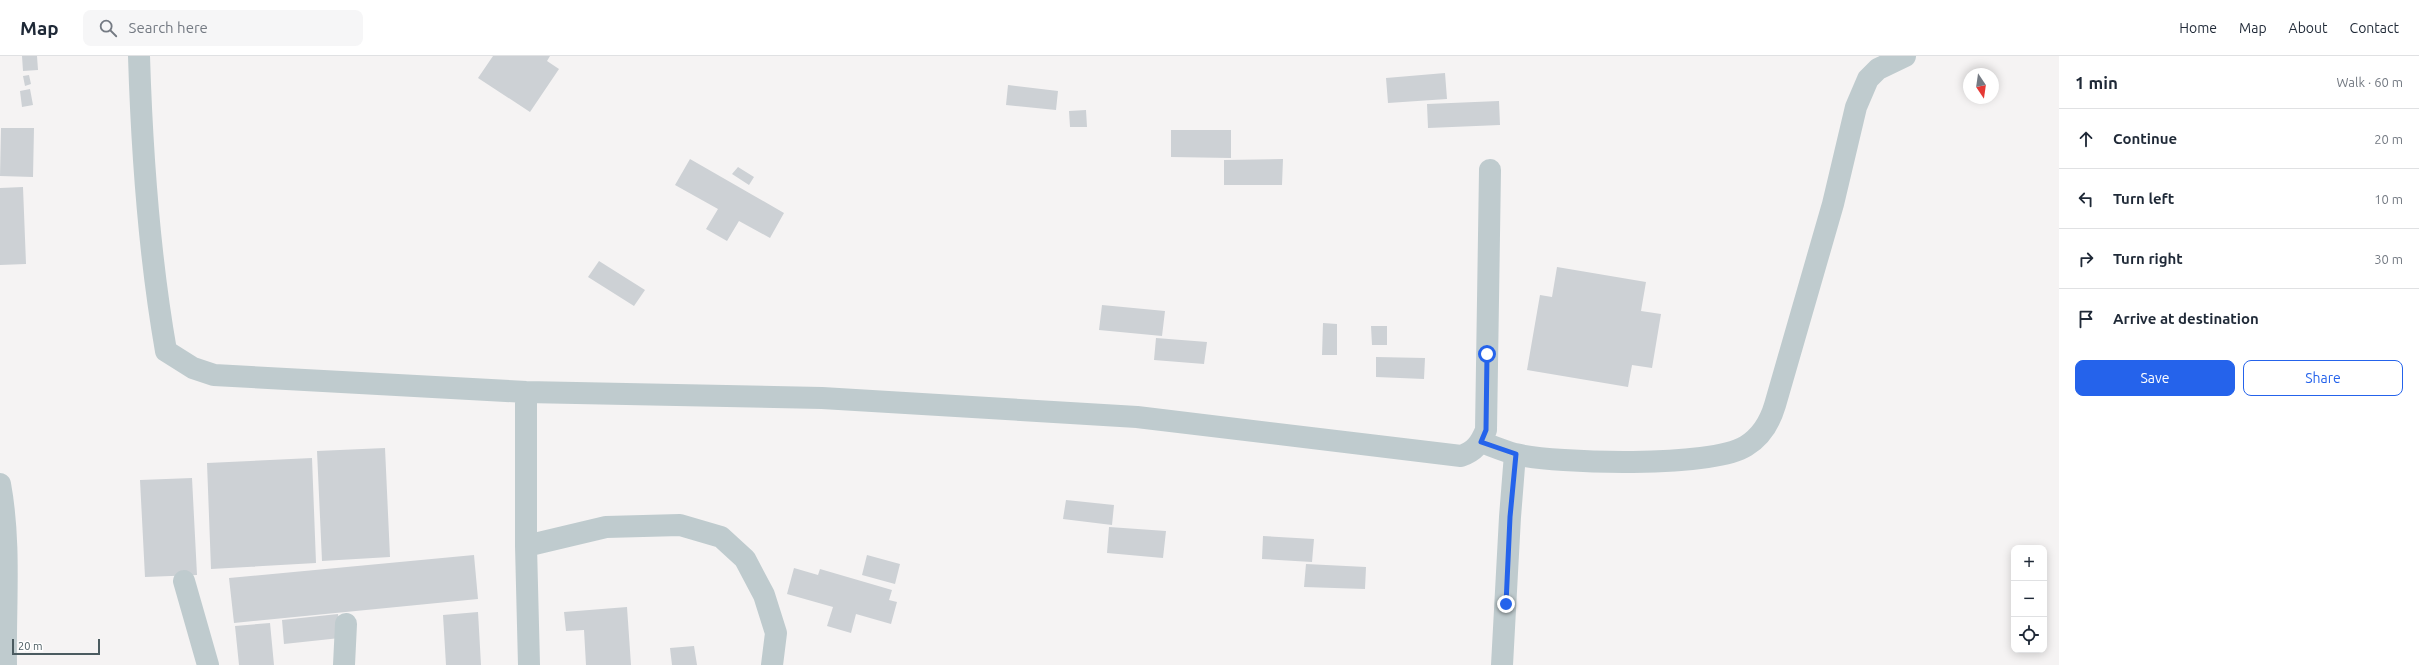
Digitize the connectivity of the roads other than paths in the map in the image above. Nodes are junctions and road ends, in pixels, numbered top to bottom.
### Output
1 (139, 56) edge
2 (1905, 56) edge
3 (1490, 170) dead end
4 (526, 392) junction
5 (1481, 442) junction
6 (1516, 454) junction
7 (0, 484) edge
8 (526, 546) junction
9 (184, 581) dead end
10 (346, 624) dead end
11 (6, 665) edge
12 (208, 665) edge
13 (344, 665) edge
14 (529, 665) edge
15 (772, 665) edge
16 (1502, 665) edge

1 - 4 street
2 - 6 street
3 - 5 street
4 - 5 street
4 - 8 street
5 - 6 street
6 - 16 street
7 - 11 street
8 - 14 street
8 - 15 street
9 - 12 street
10 - 13 street

